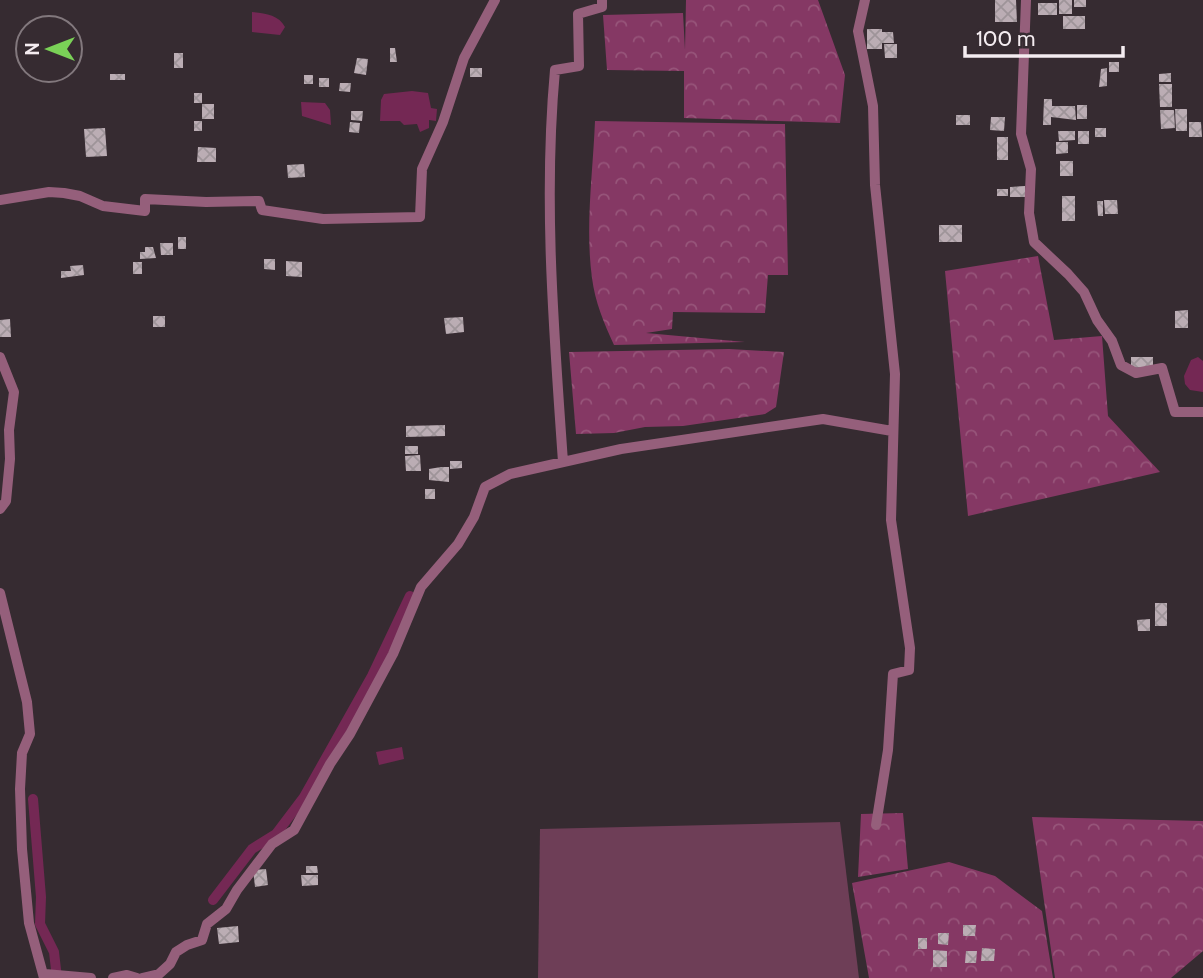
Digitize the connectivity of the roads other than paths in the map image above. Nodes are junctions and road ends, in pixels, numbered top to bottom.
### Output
1 (495, 0) edge
2 (602, 0) edge
3 (865, 0) edge
4 (1026, 0) edge
5 (0, 200) edge
6 (0, 358) edge
7 (1203, 412) edge
8 (892, 431) junction
9 (563, 462) junction
10 (0, 509) edge
11 (0, 593) edge
12 (876, 825) dead end
13 (45, 976) edge
14 (91, 978) edge
15 (113, 978) edge
16 (140, 978) edge

1 - 5 street
2 - 9 street
3 - 8 street
4 - 7 street
6 - 10 street
8 - 9 street
8 - 12 street
9 - 16 street
11 - 13 street
13 - 14 street
15 - 16 street

